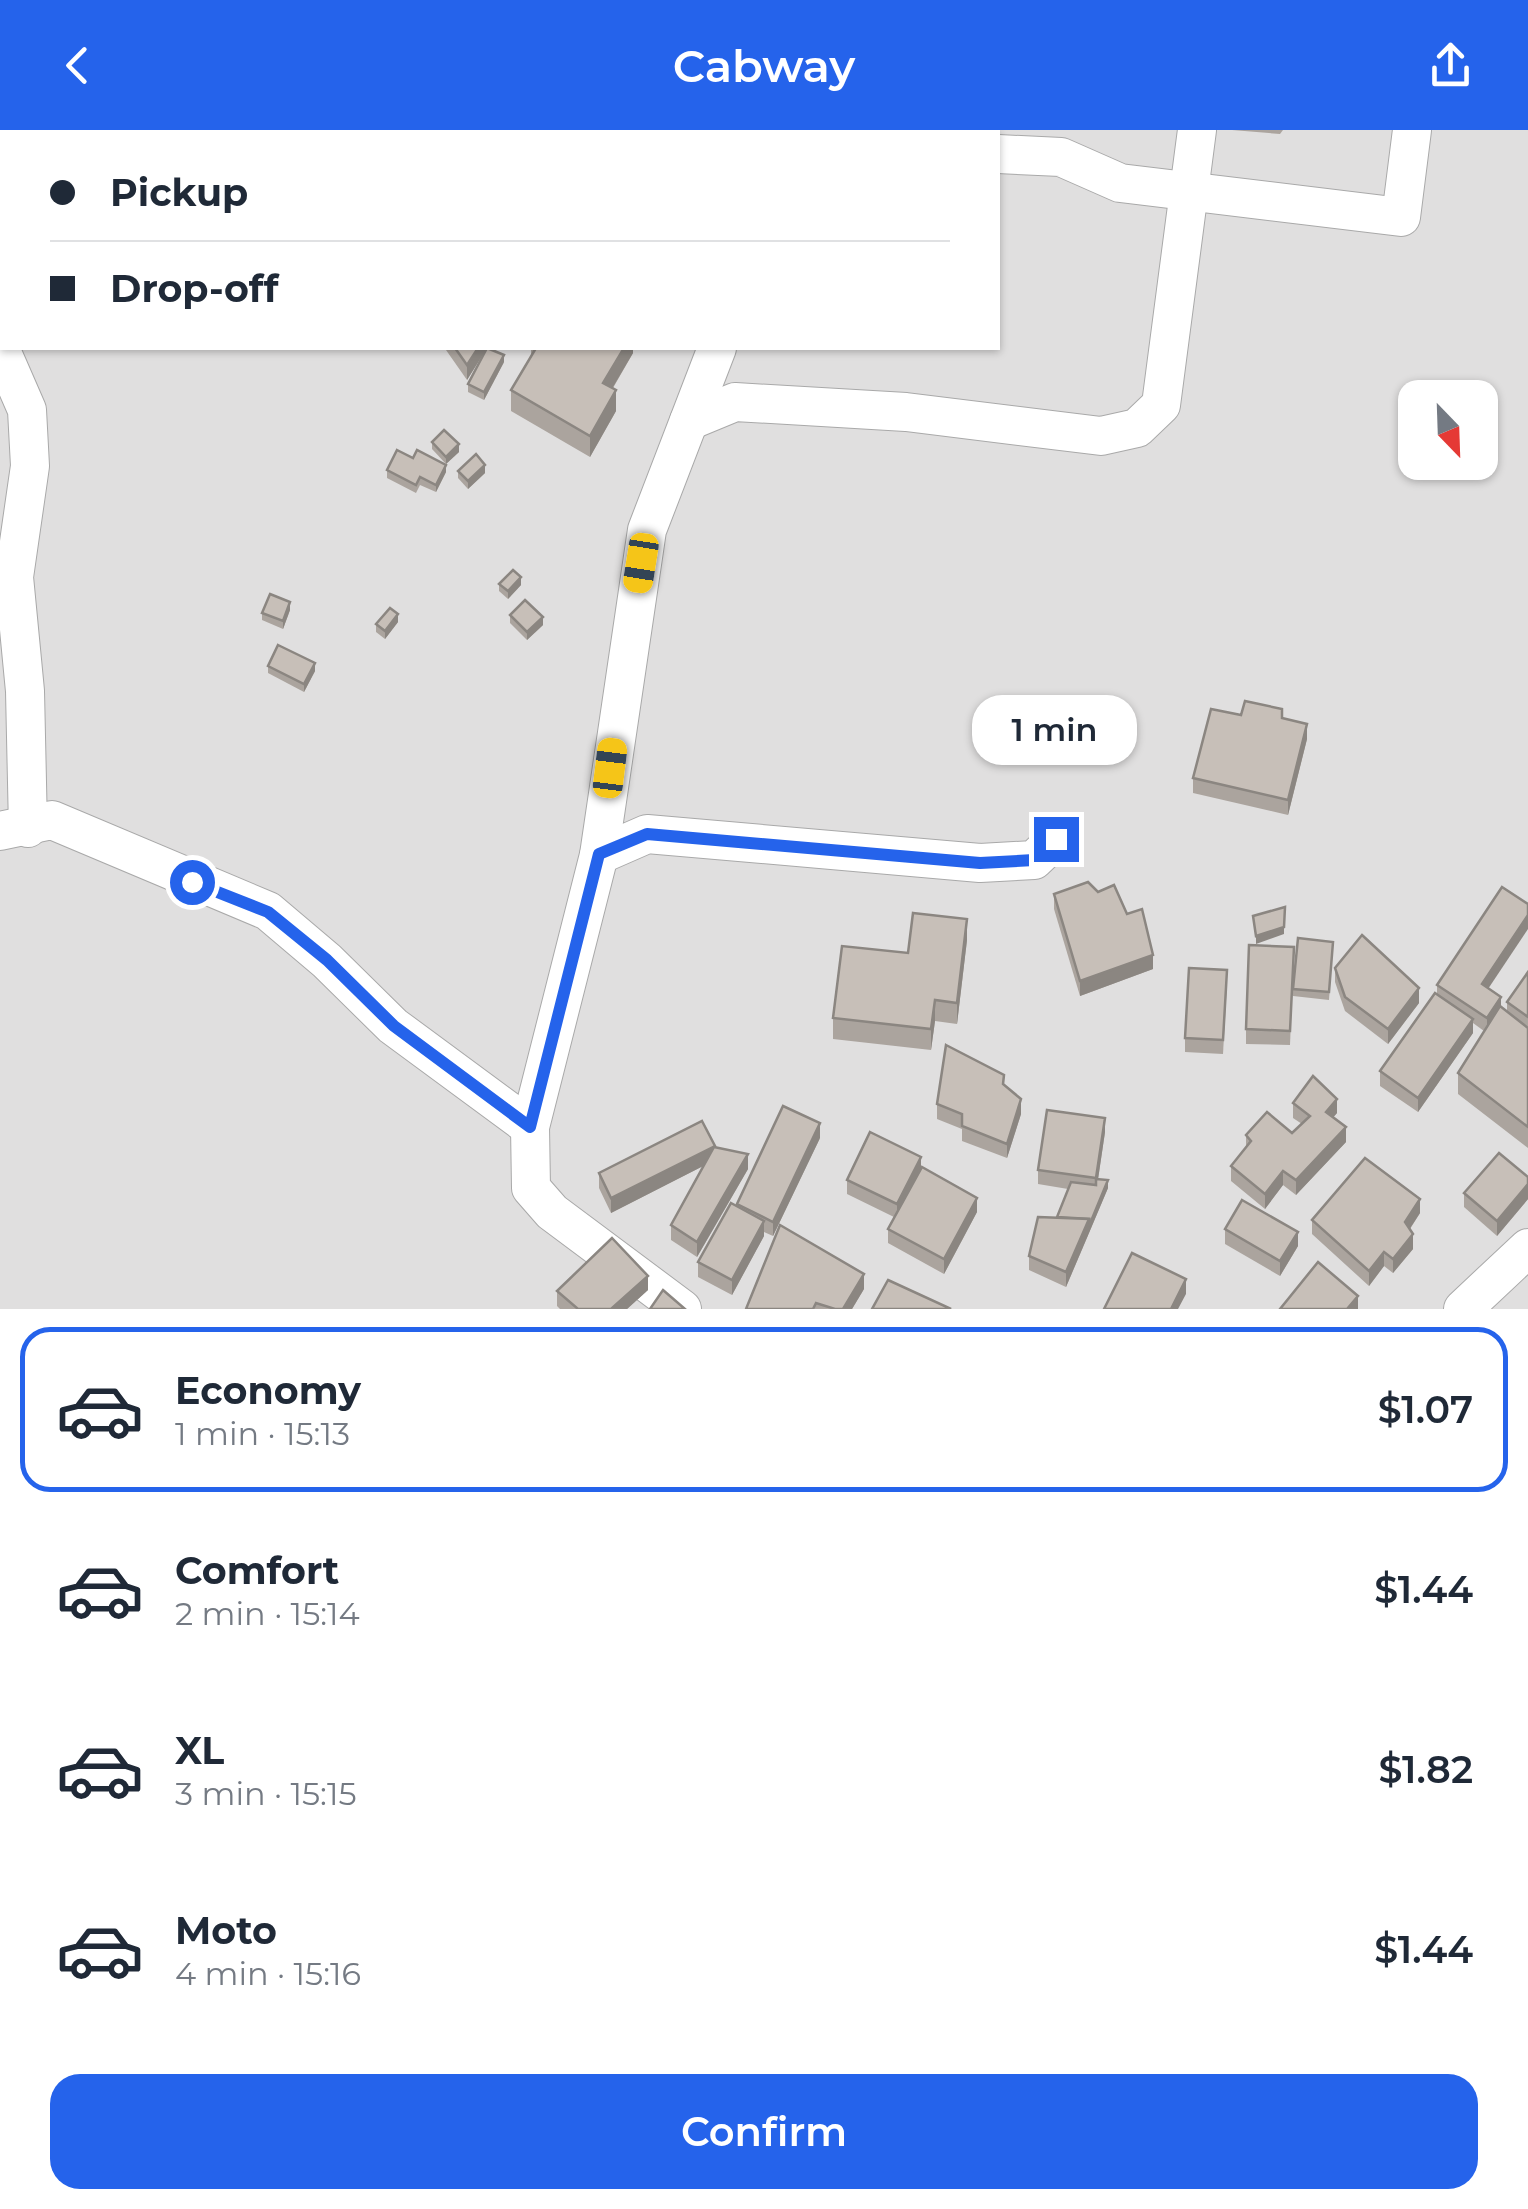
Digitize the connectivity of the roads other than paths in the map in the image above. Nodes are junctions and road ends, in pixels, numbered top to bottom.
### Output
1 (1197, 130) edge
2 (1412, 130) edge
3 (1000, 154) edge
4 (1190, 192) junction
5 (1, 350) edge
6 (717, 350) edge
7 (690, 421) junction
8 (14, 830) edge
9 (1056, 839) dead end
10 (599, 854) junction
11 (530, 1127) junction
12 (1528, 1248) edge
13 (682, 1309) edge
14 (1463, 1309) edge

1 - 4 street
2 - 4 street
3 - 4 street
4 - 7 street
5 - 8 street
6 - 7 street
7 - 10 street
8 - 11 street
9 - 10 street
10 - 11 street
11 - 13 street
12 - 14 street

